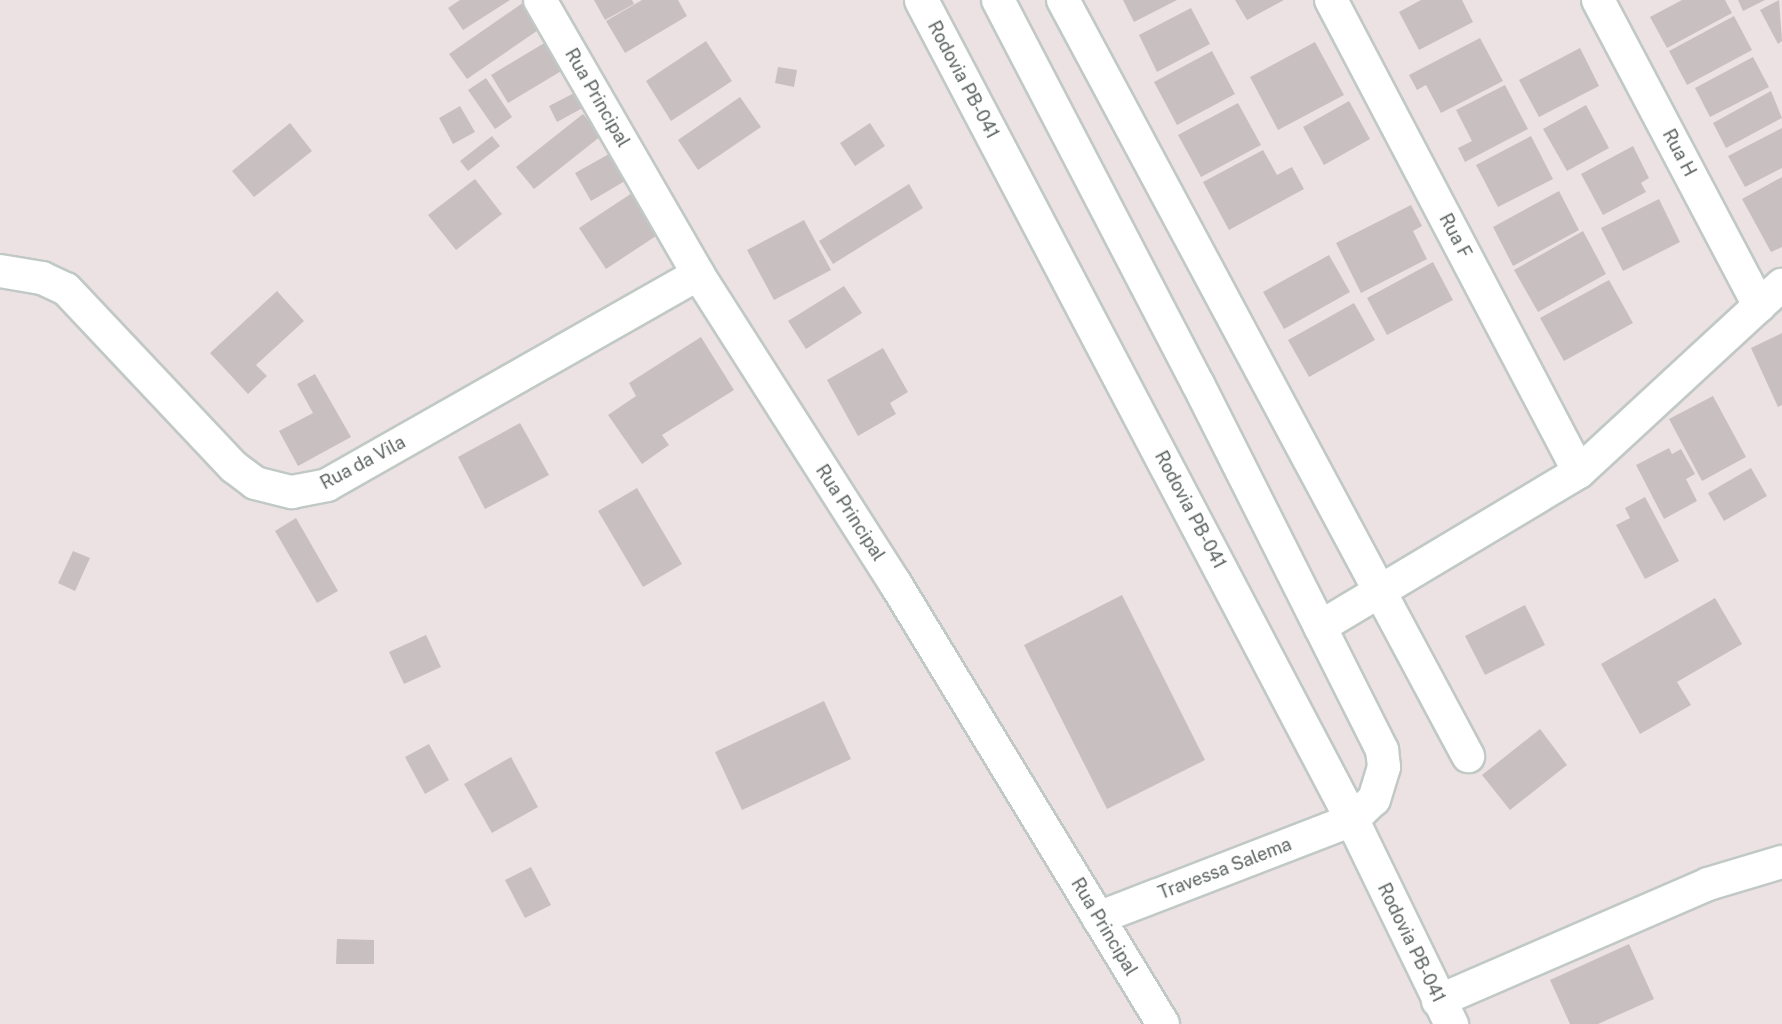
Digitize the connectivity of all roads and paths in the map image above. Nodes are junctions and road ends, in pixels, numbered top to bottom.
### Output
1 (540, 0) edge
2 (921, 0) edge
3 (998, 0) edge
4 (1063, 0) edge
5 (1331, 0) edge
6 (1598, 0) edge
7 (0, 271) edge
8 (698, 274) junction
9 (1782, 285) edge
10 (1759, 306) junction
11 (1579, 472) junction
12 (1382, 592) junction
13 (1320, 627) junction
14 (1468, 756) dead end
15 (1352, 820) junction
16 (1782, 862) edge
17 (1098, 918) junction
18 (1444, 1012) edge
19 (1163, 1024) edge

1 - 8 street, Rua Principal
2 - 15 main road, Rodovia PB-041
3 - 13 street
4 - 12 street
5 - 11 street, Rua F
6 - 10 street, Rua H
7 - 8 street, Rua da Vila
8 - 17 street, Rua Principal
9 - 10 street
10 - 11 street
11 - 12 street
12 - 13 street
12 - 14 street
13 - 15 street
15 - 17 street, Travessa Salema
15 - 18 main road, Rodovia PB-041
16 - 18 street
17 - 19 street, Rua Principal

